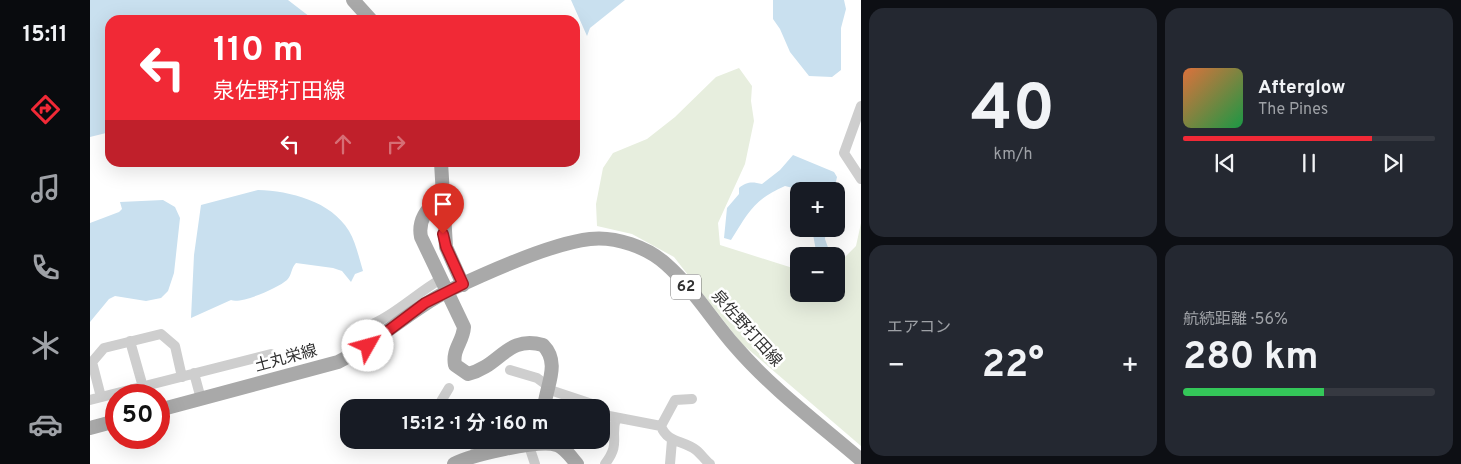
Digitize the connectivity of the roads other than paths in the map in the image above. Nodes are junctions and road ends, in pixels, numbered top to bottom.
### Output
1 (353, 0) edge
2 (366, 15) edge
3 (861, 106) edge
4 (442, 167) edge
5 (861, 179) edge
6 (444, 192) junction
7 (441, 279) junction
8 (453, 289) junction
9 (363, 328) dead end
10 (130, 341) junction
11 (271, 354) dead end
12 (510, 370) dead end
13 (194, 374) junction
14 (182, 377) junction
15 (142, 384) edge
16 (155, 384) edge
17 (547, 387) junction
18 (449, 388) dead end
19 (105, 396) edge
20 (101, 397) junction
21 (201, 399) junction
22 (443, 399) edge
23 (545, 399) edge
24 (579, 399) edge
25 (692, 399) dead end
26 (90, 400) edge
27 (170, 407) edge
28 (610, 416) edge
29 (616, 418) junction
30 (105, 424) edge
31 (661, 426) junction
32 (90, 428) edge
33 (672, 440) junction
34 (518, 449) edge
35 (530, 449) edge
36 (562, 449) edge
37 (483, 458) edge
38 (861, 460) edge
39 (454, 464) edge
40 (535, 464) edge
41 (577, 464) edge
42 (605, 464) edge
43 (670, 464) edge
44 (710, 464) edge

1 - 2 main road
3 - 5 street
4 - 6 main road
6 - 7 main road
6 - 8 main road
7 - 9 street
7 - 17 main road
8 - 21 main road, 土丸栄線
8 - 38 main road, 泉佐野打田線 / 62
10 - 14 street
10 - 15 street
10 - 20 street
11 - 13 street
12 - 17 street
13 - 14 street
13 - 21 street
14 - 16 street
17 - 23 main road
17 - 24 street
18 - 22 street
19 - 20 street
20 - 26 street
21 - 27 main road, 土丸栄線
25 - 31 street
28 - 29 street
29 - 31 street
29 - 42 street
30 - 32 main road
31 - 33 street
33 - 43 street
33 - 44 street
34 - 37 main road
35 - 40 street
36 - 41 main road
37 - 39 main road

